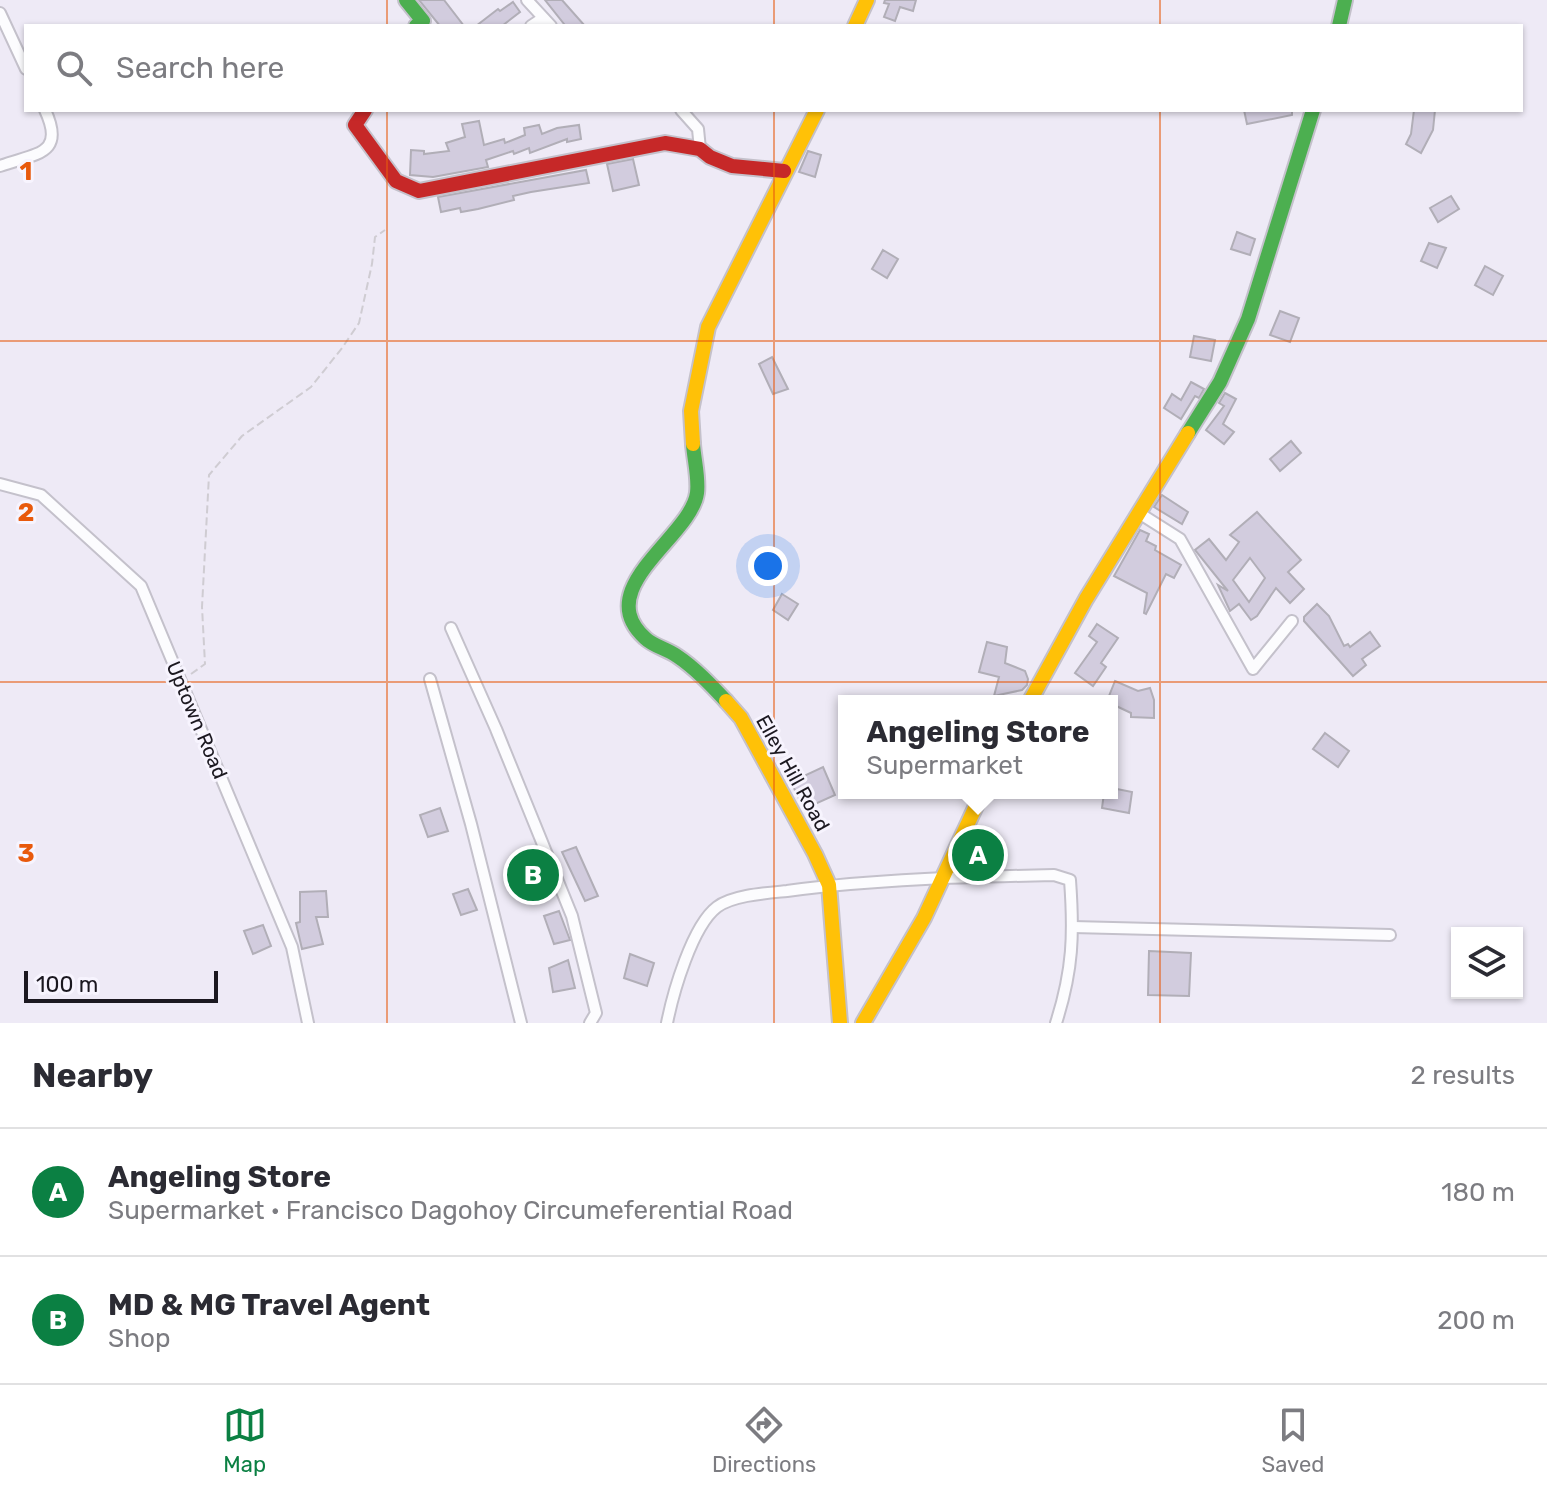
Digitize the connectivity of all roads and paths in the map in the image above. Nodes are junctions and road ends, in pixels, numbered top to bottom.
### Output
1 (406, 0) edge
2 (527, 0) edge
3 (867, 0) edge
4 (1345, 0) edge
5 (0, 13) edge
6 (547, 22) edge
7 (422, 24) edge
8 (856, 24) edge
9 (1339, 24) edge
10 (24, 65) edge
11 (46, 112) edge
12 (364, 112) edge
13 (683, 112) edge
14 (816, 112) edge
15 (1312, 112) edge
16 (700, 149) junction
17 (0, 166) edge
18 (784, 171) junction
19 (385, 230) dead end
20 (0, 484) edge
21 (1139, 513) junction
22 (1292, 621) dead end
23 (451, 628) dead end
24 (178, 676) junction
25 (430, 679) dead end
26 (1033, 695) edge
27 (979, 799) edge
28 (944, 878) junction
29 (829, 885) junction
30 (1073, 927) junction
31 (1390, 935) dead end
32 (308, 1023) edge
33 (521, 1023) edge
34 (590, 1023) edge
35 (667, 1023) edge
36 (840, 1023) edge
37 (863, 1023) edge
38 (1056, 1023) edge

1 - 7 street
2 - 6 street
3 - 8 street
4 - 9 street
5 - 10 street
11 - 17 street
12 - 16 street
13 - 16 street
14 - 18 street, Elley Hill Road
15 - 21 street
16 - 18 street
18 - 29 street, Elley Hill Road
19 - 24 path
20 - 24 street, Uptown Road
21 - 22 street
21 - 26 street
23 - 34 street
24 - 32 street, Uptown Road
25 - 33 street
27 - 28 street
28 - 29 street
28 - 30 street
28 - 37 street
29 - 35 street
29 - 36 street, Elley Hill Road
30 - 31 street
30 - 38 street

